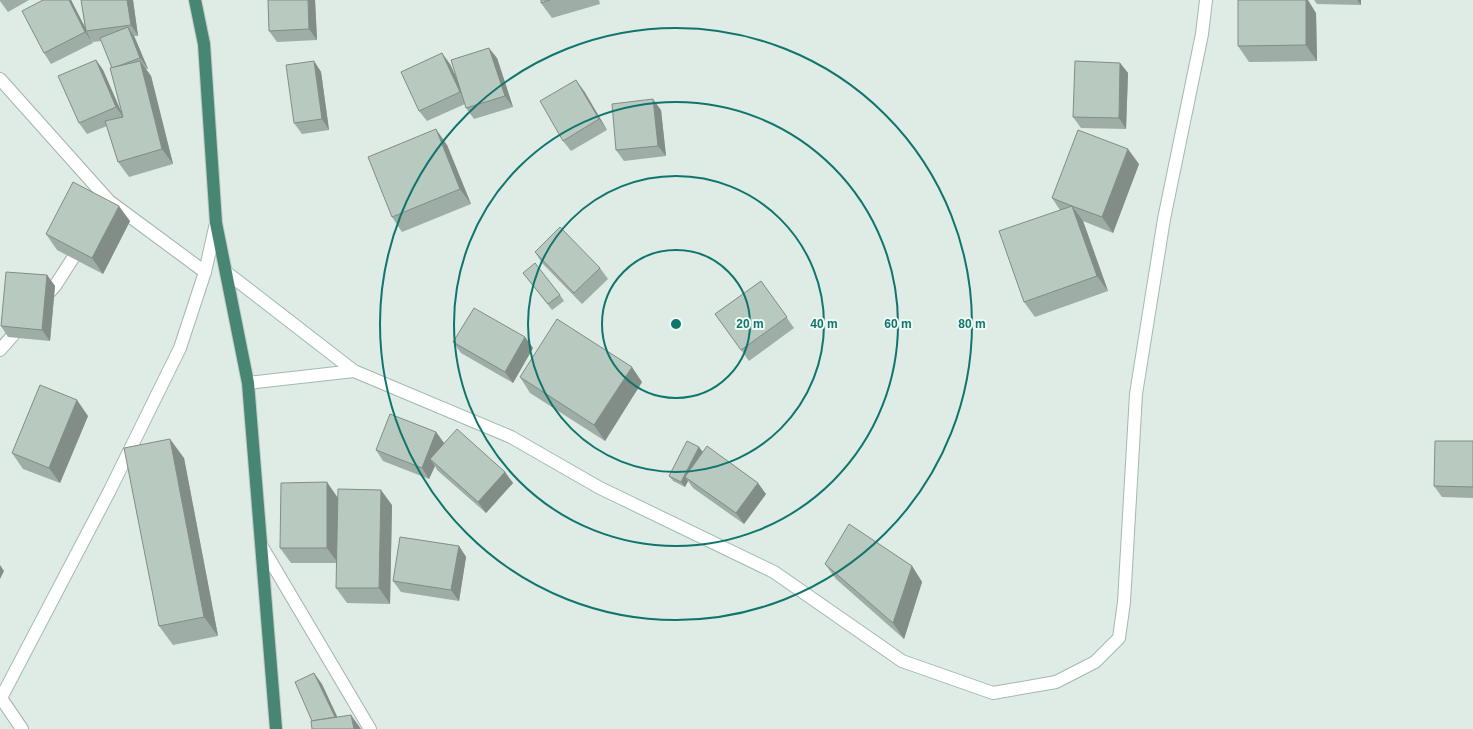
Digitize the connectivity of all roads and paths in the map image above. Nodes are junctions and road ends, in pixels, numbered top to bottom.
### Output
1 (195, 0) edge
2 (1206, 0) edge
3 (0, 79) edge
4 (109, 201) junction
5 (101, 214) edge
6 (216, 223) junction
7 (88, 234) edge
8 (205, 272) junction
9 (226, 272) junction
10 (0, 350) edge
11 (354, 371) junction
12 (248, 383) junction
13 (261, 545) junction
14 (1, 699) edge
15 (22, 729) edge
16 (276, 729) edge
17 (370, 729) edge

1 - 6 highway
2 - 11 main road
3 - 4 main road
4 - 5 main road
4 - 8 main road
6 - 8 main road
6 - 9 highway
7 - 10 main road
8 - 14 main road
9 - 11 main road
9 - 12 highway
11 - 12 main road
12 - 13 highway
13 - 16 highway
13 - 17 main road
14 - 15 main road

